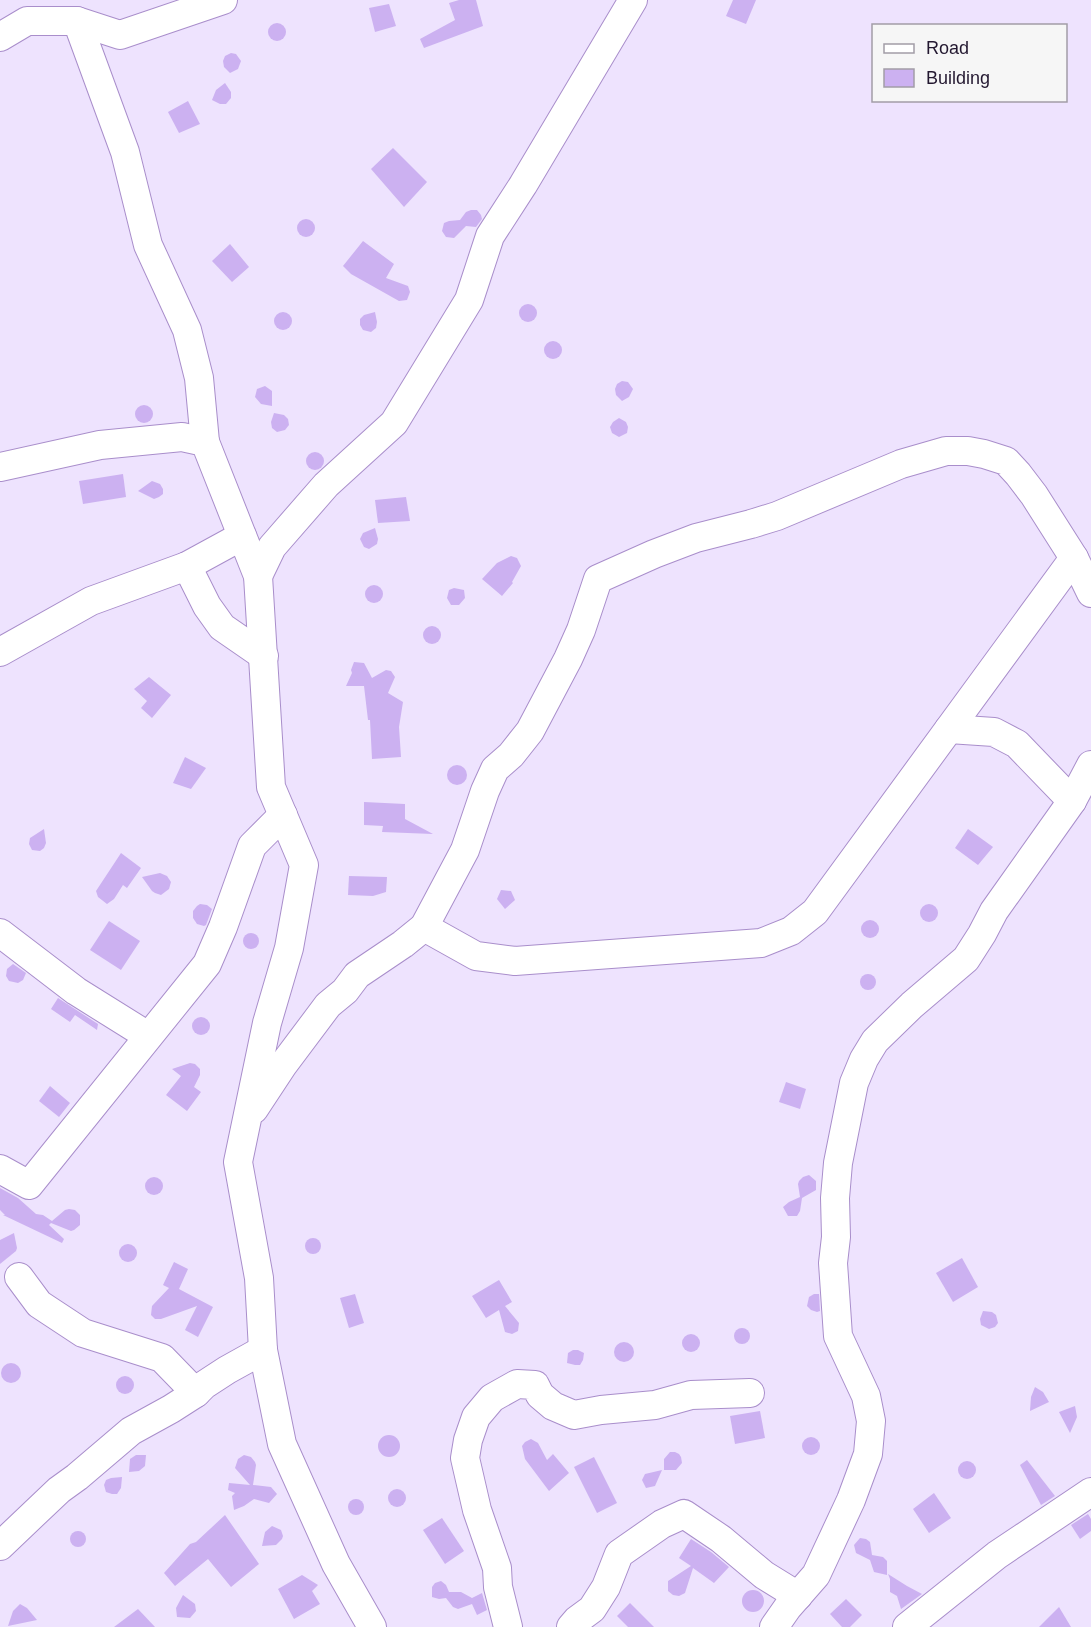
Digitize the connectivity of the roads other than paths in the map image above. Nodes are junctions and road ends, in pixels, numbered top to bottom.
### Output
1 (223, 0) edge
2 (633, 0) edge
3 (32, 10) edge
4 (77, 21) junction
5 (0, 37) edge
6 (205, 442) junction
7 (0, 467) edge
8 (242, 536) junction
9 (1074, 558) junction
10 (187, 566) junction
11 (258, 576) junction
12 (1091, 593) edge
13 (0, 652) edge
14 (264, 656) junction
15 (949, 729) junction
16 (1091, 765) edge
17 (1072, 801) junction
18 (283, 815) junction
19 (424, 927) junction
20 (0, 933) edge
21 (148, 1036) junction
22 (238, 1162) junction
23 (0, 1169) edge
24 (19, 1277) dead end
25 (262, 1350) junction
26 (195, 1393) junction
27 (750, 1393) dead end
28 (1090, 1493) edge
29 (0, 1546) edge
30 (798, 1596) junction
31 (372, 1627) edge
32 (508, 1627) edge
33 (571, 1627) edge
34 (774, 1627) edge
35 (907, 1627) edge

1 - 4 street
2 - 11 street
3 - 4 street
3 - 5 street
4 - 6 street
6 - 7 street
6 - 8 street
8 - 10 street
8 - 11 street
9 - 12 street
9 - 15 street
9 - 19 street
10 - 13 street
10 - 14 street
11 - 14 street
14 - 18 street
15 - 17 street
15 - 19 street
16 - 17 street
17 - 30 street
18 - 21 street
18 - 22 street
19 - 22 street
20 - 21 street
21 - 23 street
22 - 25 street
24 - 26 street
25 - 26 street
25 - 31 street
26 - 29 street
27 - 32 street
28 - 35 street
30 - 33 street
30 - 34 street

